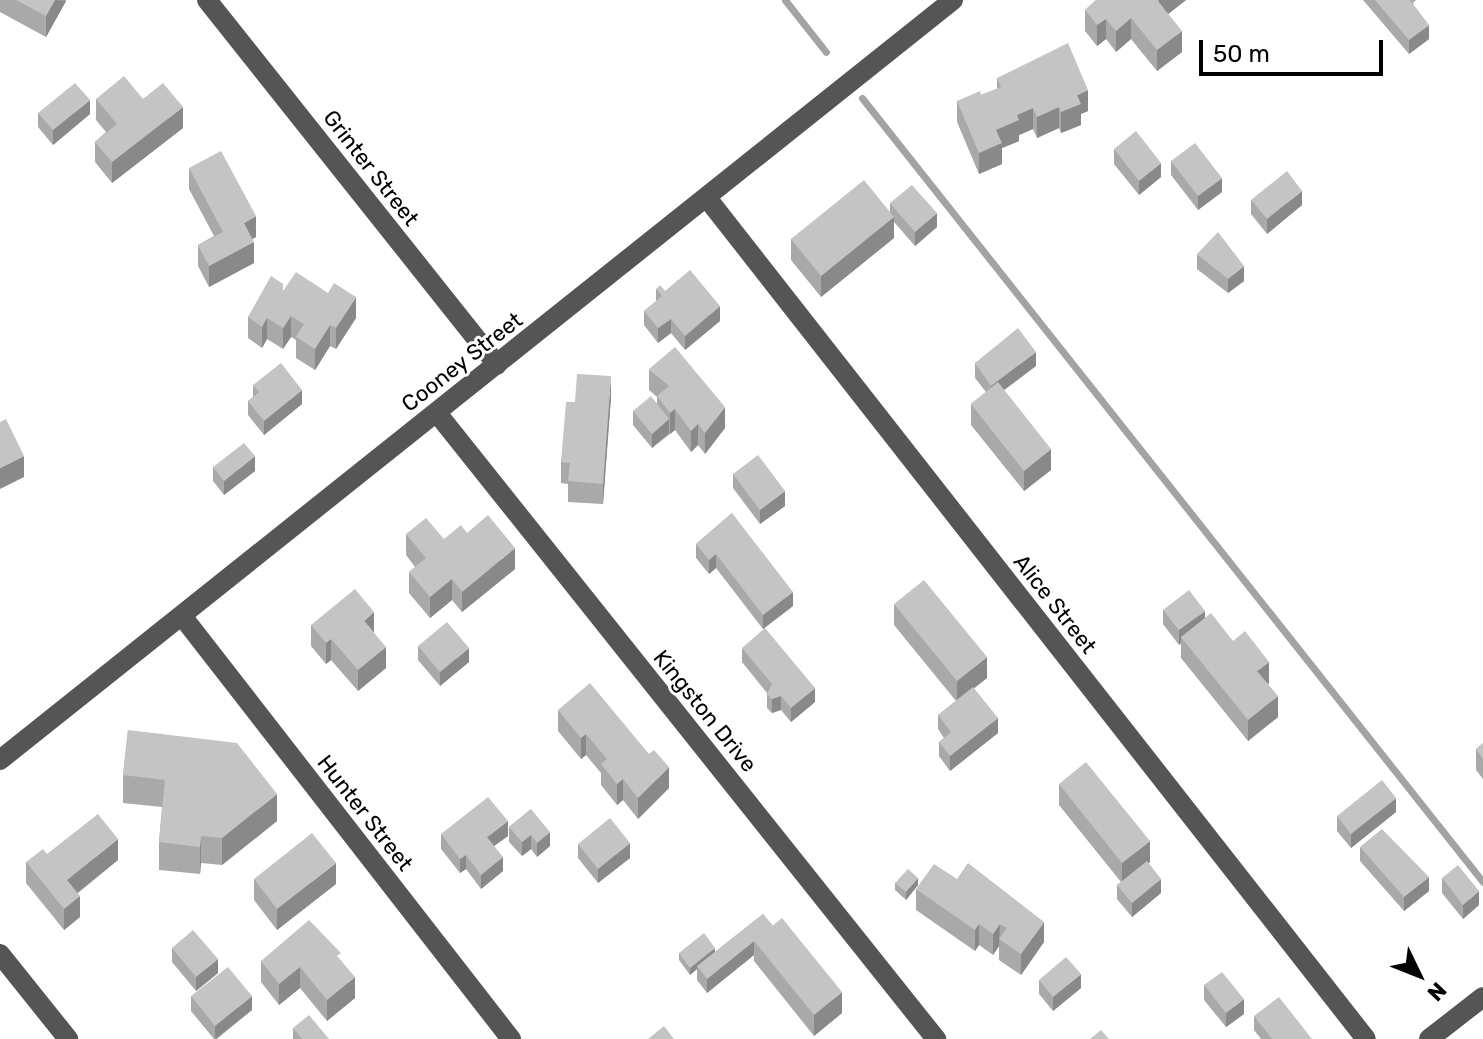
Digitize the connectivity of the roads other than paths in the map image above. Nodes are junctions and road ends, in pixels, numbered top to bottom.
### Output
1 (207, 0) edge
2 (953, 0) edge
3 (707, 198) junction
4 (497, 365) junction
5 (437, 413) junction
6 (182, 616) junction
7 (0, 760) edge
8 (0, 954) edge
9 (1483, 997) edge
10 (68, 1039) edge
11 (511, 1039) edge
12 (936, 1039) edge
13 (1366, 1039) edge
14 (1429, 1039) edge

1 - 4 street, Grinter Street
2 - 3 street, Cooney Street
3 - 4 street, Cooney Street
3 - 13 street, Alice Street
4 - 5 street, Cooney Street
5 - 6 street, Cooney Street
5 - 12 street, Kingston Drive
6 - 7 street, Cooney Street
6 - 11 street, Hunter Street
8 - 10 street
9 - 14 street

